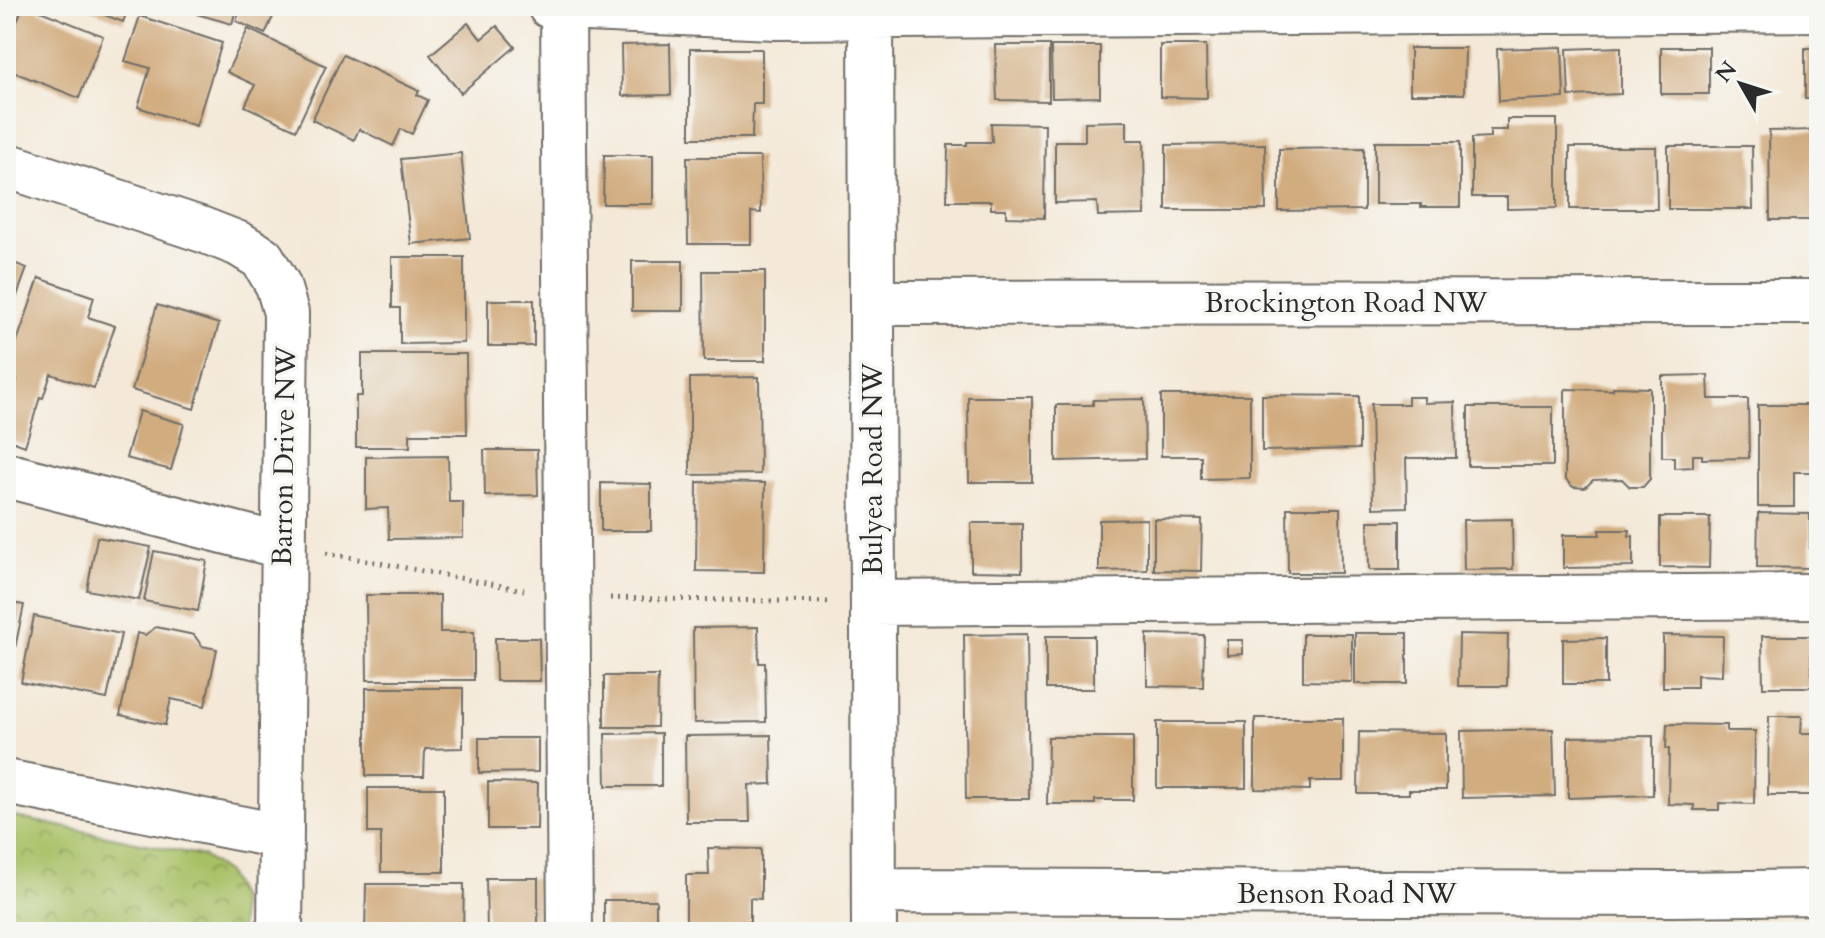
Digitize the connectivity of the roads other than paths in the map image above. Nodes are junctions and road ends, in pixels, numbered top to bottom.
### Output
1 (556, 7) edge
2 (1819, 9) edge
3 (871, 11) edge
4 (6, 165) edge
5 (1819, 302) edge
6 (872, 303) junction
7 (6, 475) edge
8 (282, 546) junction
9 (1819, 596) edge
10 (873, 603) junction
11 (6, 782) edge
12 (279, 836) junction
13 (1819, 892) edge
14 (874, 911) edge
15 (280, 932) edge
16 (570, 932) edge

1 - 3 street
1 - 16 street
2 - 3 street
3 - 6 street, Bulyea Road NW
4 - 8 street, Barron Drive NW
5 - 6 street, Brockington Road NW
6 - 10 street, Bulyea Road NW
7 - 8 street
8 - 12 street, Barron Drive NW
9 - 10 street
10 - 14 street, Bulyea Road NW
11 - 12 street
12 - 15 street, Barron Drive NW
13 - 14 street, Benson Road NW

